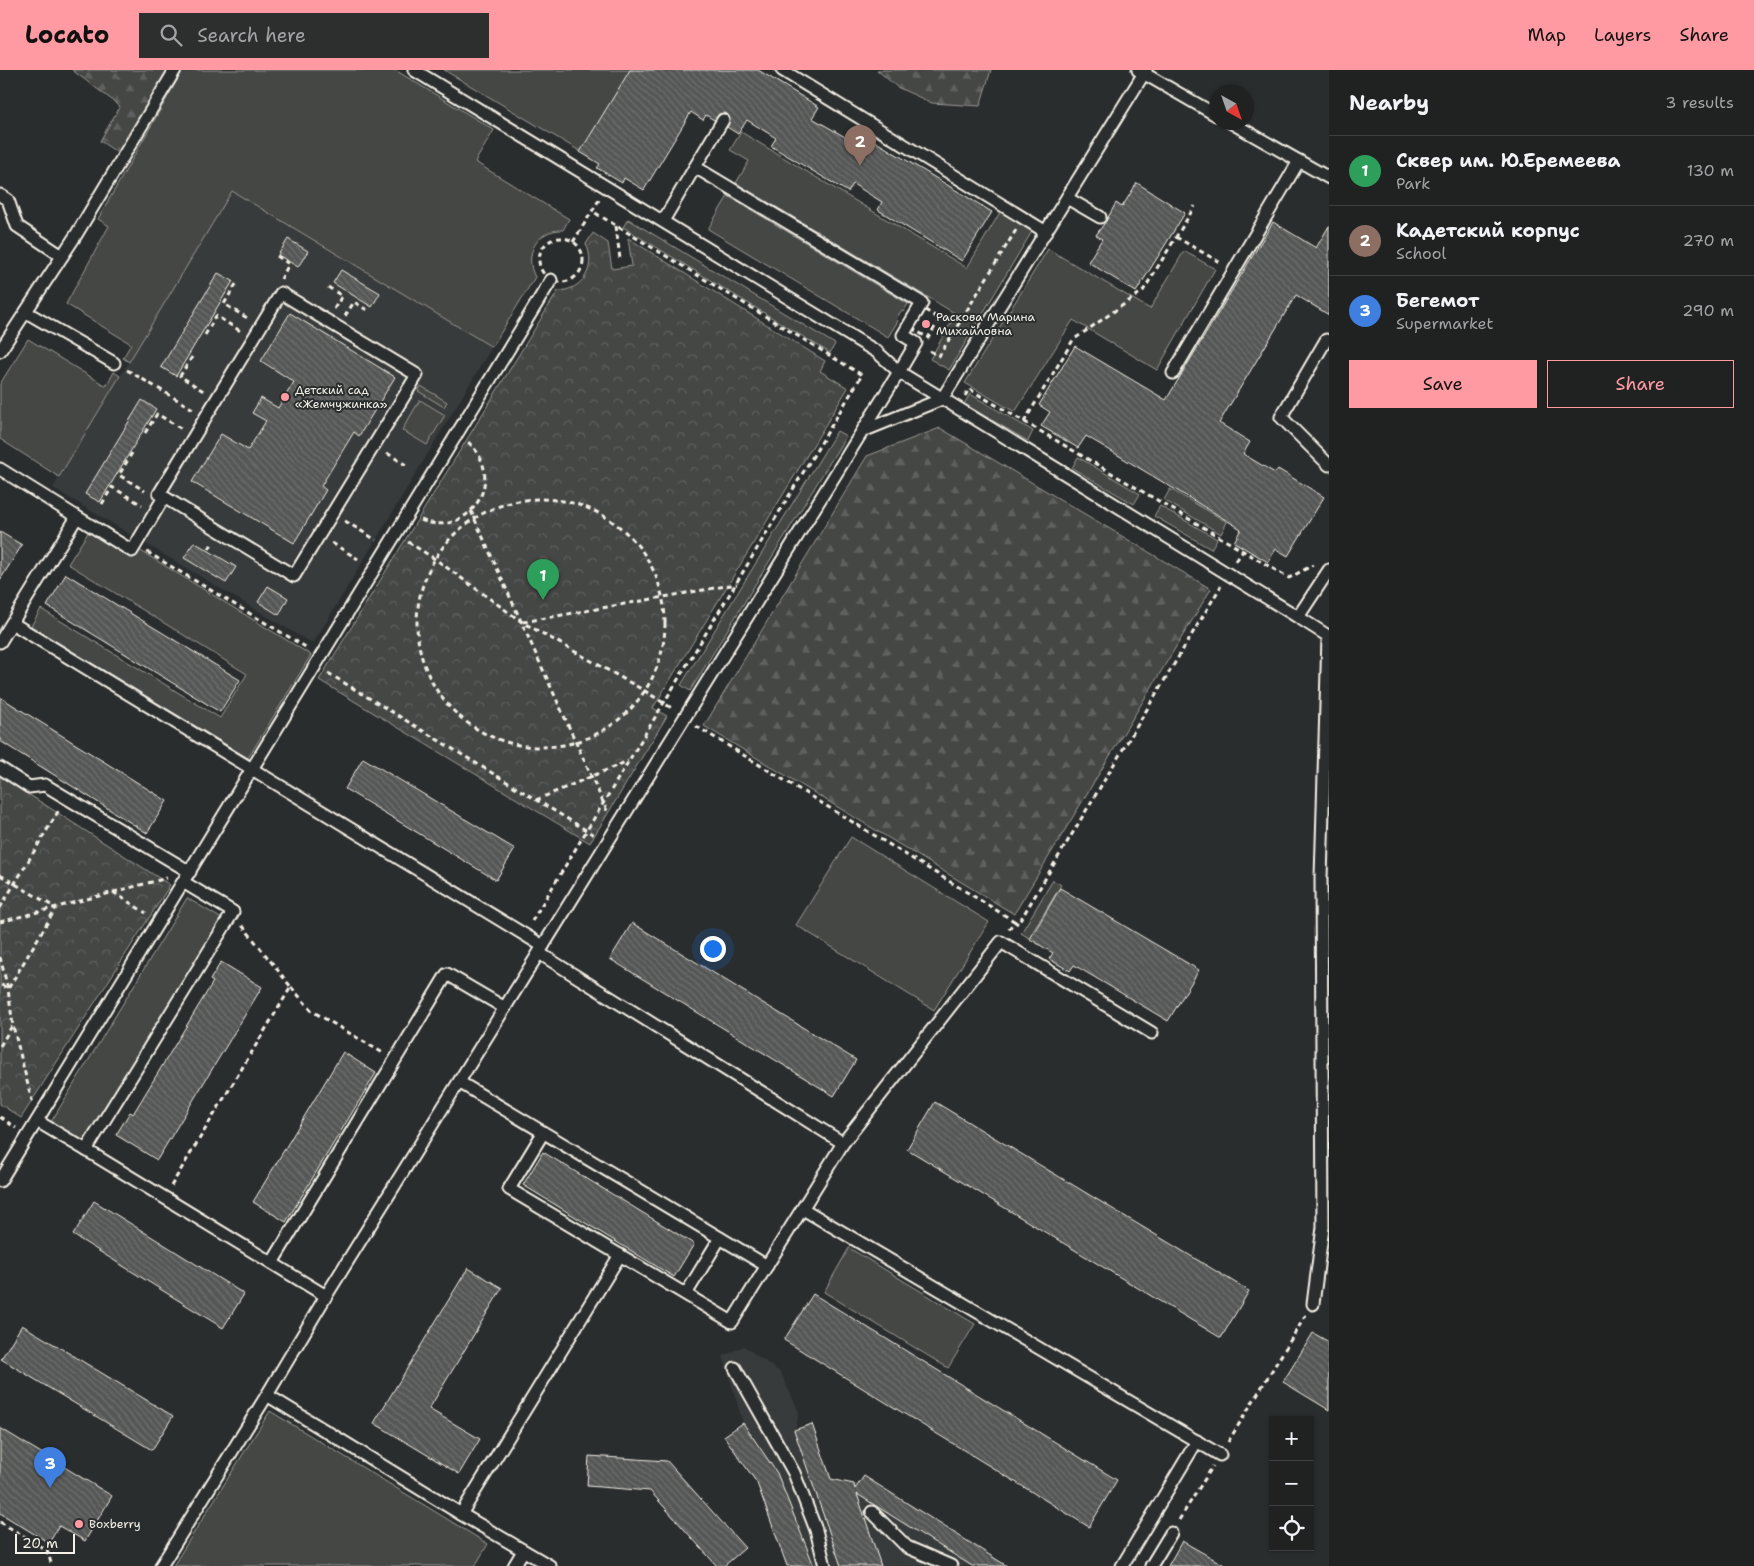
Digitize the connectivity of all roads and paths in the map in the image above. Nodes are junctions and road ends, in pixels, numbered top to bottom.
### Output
1 (175, 70) edge
2 (414, 70) edge
3 (782, 70) edge
4 (1142, 71) edge
5 (1209, 111) edge
6 (723, 120) dead end
7 (1244, 130) edge
8 (1298, 161) junction
9 (695, 167) junction
10 (1329, 178) edge
11 (0, 195) edge
12 (1067, 198) junction
13 (1195, 206) dead end
14 (1100, 217) dead end
15 (1023, 218) junction
16 (663, 222) junction
17 (616, 226) junction
18 (1046, 232) junction
19 (1176, 238) junction
20 (574, 242) junction
21 (62, 256) junction
22 (277, 256) dead end
23 (620, 259) dead end
24 (1234, 270) junction
25 (550, 280) junction
26 (278, 282) dead end
27 (236, 284) dead end
28 (328, 287) dead end
29 (367, 310) dead end
30 (26, 312) junction
31 (331, 314) dead end
32 (342, 321) dead end
33 (254, 322) dead end
34 (246, 334) dead end
35 (205, 335) dead end
36 (1326, 340) dead end
37 (916, 343) junction
38 (1, 348) edge
39 (192, 357) dead end
40 (114, 363) joint
41 (899, 372) junction
42 (1173, 373) dead end
43 (210, 394) dead end
44 (942, 398) junction
45 (957, 408) junction
46 (206, 417) junction
47 (1024, 422) junction
48 (863, 431) junction
49 (187, 432) dead end
50 (145, 433) dead end
51 (457, 435) junction
52 (380, 449) dead end
53 (132, 454) dead end
54 (406, 465) dead end
55 (1329, 465) edge
56 (0, 469) edge
57 (150, 494) dead end
58 (164, 497) junction
59 (102, 504) dead end
60 (143, 505) dead end
61 (471, 511) junction
62 (332, 513) junction
63 (410, 513) junction
64 (77, 517) junction
65 (474, 519) junction
66 (396, 535) junction
67 (325, 539) dead end
68 (377, 540) dead end
69 (136, 545) junction
70 (358, 559) dead end
71 (435, 559) junction
72 (1327, 569) edge
73 (737, 584) junction
74 (1216, 594) dead end
75 (663, 599) junction
76 (1298, 617) junction
77 (522, 622) junction
78 (12, 623) junction
79 (0, 642) edge
80 (319, 661) junction
81 (646, 690) junction
82 (664, 702) junction
83 (684, 718) junction
84 (576, 742) junction
85 (629, 761) junction
86 (0, 768) edge
87 (253, 769) junction
88 (591, 776) junction
89 (67, 798) junction
90 (536, 800) junction
91 (603, 804) junction
92 (586, 830) junction
93 (615, 830) junction
94 (607, 843) junction
95 (0, 875) edge
96 (186, 877) junction
97 (14, 883) junction
98 (112, 892) junction
99 (0, 908) edge
100 (56, 908) junction
101 (233, 912) junction
102 (160, 921) junction
103 (1014, 921) junction
104 (0, 922) edge
105 (524, 934) junction
106 (1002, 942) junction
107 (541, 950) junction
108 (0, 957) edge
109 (0, 984) edge
110 (291, 987) junction
111 (8, 989) junction
112 (505, 1008) junction
113 (13, 1026) junction
114 (1152, 1033) dead end
115 (0, 1046) edge
116 (394, 1060) junction
117 (459, 1082) junction
118 (37, 1121) junction
119 (543, 1132) junction
120 (843, 1143) junction
121 (86, 1150) junction
122 (0, 1181) edge
123 (164, 1198) junction
124 (802, 1209) junction
125 (720, 1238) junction
126 (620, 1254) junction
127 (272, 1263) junction
128 (767, 1266) junction
129 (686, 1294) junction
130 (326, 1296) junction
131 (1313, 1304) joint
132 (736, 1368) dead end
133 (267, 1395) junction
134 (1197, 1441) junction
135 (1220, 1455) junction
136 (872, 1512) dead end
137 (461, 1514) junction
138 (0, 1522) edge
139 (1171, 1534) joint
140 (523, 1551) junction
141 (52, 1566) edge
142 (161, 1566) edge
143 (514, 1566) edge
144 (550, 1566) edge
145 (825, 1566) edge
146 (951, 1566) edge
147 (1122, 1566) edge
148 (1150, 1566) edge

1 - 21 lane
2 - 16 lane
3 - 15 lane
4 - 5 lane
4 - 12 lane
6 - 9 lane
7 - 8 lane
8 - 10 lane
8 - 24 lane
9 - 16 lane
9 - 37 lane
11 - 21 lane
12 - 14 lane
12 - 18 lane
13 - 19 path
15 - 18 lane
15 - 37 path
16 - 41 lane
17 - 20 path
17 - 23 path
17 - 73 path
18 - 44 lane
19 - 24 path
19 - 47 path
20 - 25 path
20 - 25 path
21 - 30 lane
22 - 26 path
24 - 42 lane
25 - 51 lane
27 - 33 path
28 - 31 path
29 - 32 path
30 - 38 lane
30 - 40 lane
34 - 35 path
36 - 55 lane
37 - 41 lane
39 - 43 path
40 - 46 path
41 - 44 lane
41 - 48 lane
44 - 45 lane
44 - 48 lane
45 - 47 path
45 - 76 lane
46 - 58 lane
46 - 62 lane
47 - 72 path
48 - 83 lane
49 - 50 path
51 - 61 path
51 - 63 lane
52 - 54 path
53 - 57 path
56 - 64 lane
58 - 62 lane
58 - 69 lane
59 - 60 path
61 - 63 path
61 - 65 path
62 - 68 path
63 - 66 lane
64 - 69 lane
64 - 78 lane
65 - 71 path
65 - 75 path
65 - 77 path
66 - 71 path
66 - 80 lane
67 - 70 path
69 - 80 path
71 - 77 path
71 - 84 path
72 - 76 lane
73 - 75 path
73 - 82 path
74 - 103 path
75 - 77 path
75 - 81 path
76 - 131 lane
77 - 81 path
77 - 84 path
78 - 79 lane
78 - 87 lane
80 - 87 lane
80 - 90 path
81 - 82 path
81 - 84 path
82 - 83 path
82 - 85 path
83 - 93 lane
83 - 103 path
84 - 88 path
85 - 88 path
85 - 91 path
86 - 89 lane
87 - 96 lane
87 - 105 lane
88 - 90 path
88 - 91 path
89 - 96 lane
89 - 97 path
90 - 92 path
91 - 92 path
91 - 93 path
92 - 94 path
92 - 105 path
93 - 94 lane
94 - 107 lane
95 - 97 path
96 - 98 path
96 - 101 lane
96 - 102 lane
97 - 99 path
97 - 100 path
98 - 100 path
98 - 102 path
100 - 104 path
100 - 111 path
101 - 110 path
101 - 121 lane
102 - 118 lane
103 - 106 path
105 - 107 lane
106 - 114 lane
106 - 120 lane
107 - 112 lane
107 - 120 lane
108 - 111 path
109 - 111 path
110 - 116 path
110 - 123 path
111 - 113 path
112 - 116 lane
112 - 117 lane
113 - 115 path
113 - 118 path
116 - 127 lane
117 - 119 lane
117 - 130 lane
118 - 121 lane
118 - 122 lane
119 - 125 lane
119 - 126 lane
120 - 124 lane
121 - 123 lane
123 - 127 lane
124 - 128 lane
124 - 134 lane
125 - 128 lane
125 - 129 lane
126 - 129 lane
126 - 137 lane
127 - 130 lane
128 - 129 lane
130 - 133 lane
131 - 135 path
132 - 145 lane
133 - 137 lane
133 - 142 lane
134 - 135 lane
134 - 147 lane
135 - 139 path
136 - 146 lane
137 - 140 lane
138 - 141 path
139 - 148 lane
140 - 143 lane
140 - 144 lane

